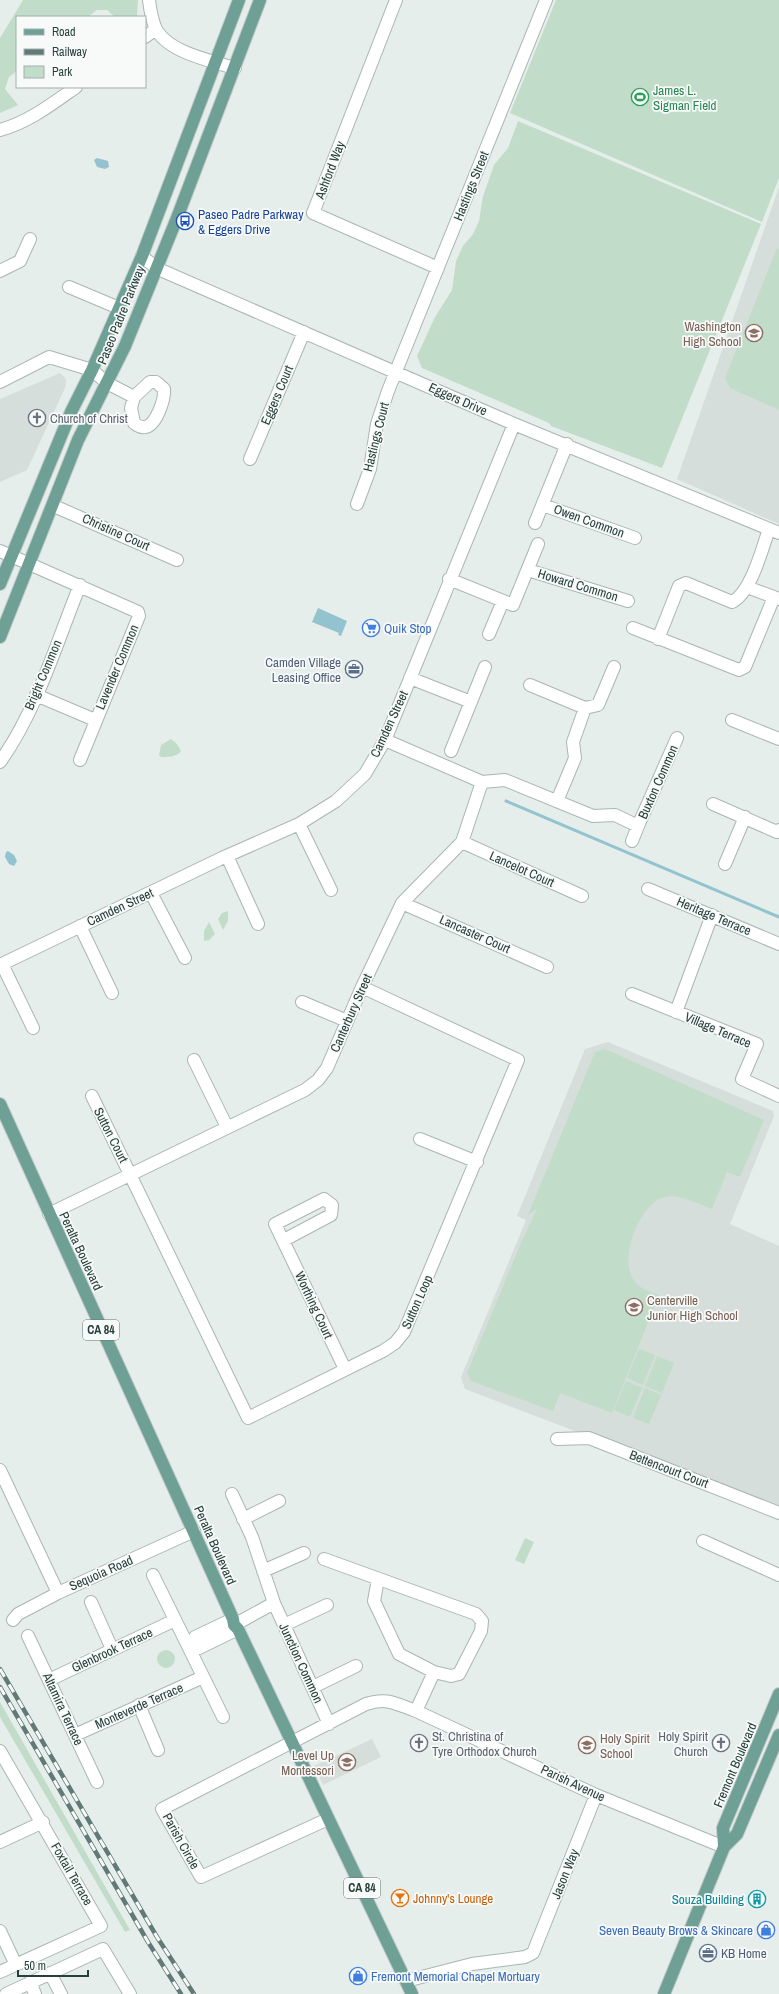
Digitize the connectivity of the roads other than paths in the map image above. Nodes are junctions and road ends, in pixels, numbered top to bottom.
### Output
1 (149, 0) edge
2 (239, 0) edge
3 (260, 0) edge
4 (396, 0) edge
5 (546, 0) edge
6 (156, 29) junction
7 (146, 36) edge
8 (216, 62) junction
9 (235, 68) junction
10 (75, 88) edge
11 (0, 130) edge
12 (30, 239) dead end
13 (142, 256) junction
14 (156, 268) junction
15 (438, 268) junction
16 (0, 271) edge
17 (69, 287) dead end
18 (119, 308) junction
19 (304, 332) junction
20 (92, 370) junction
21 (396, 372) junction
22 (0, 382) edge
23 (108, 383) junction
24 (134, 397) dead end
25 (514, 424) junction
26 (567, 444) junction
27 (250, 459) dead end
28 (357, 504) dead end
29 (543, 505) junction
30 (54, 506) junction
31 (535, 523) dead end
32 (774, 531) edge
33 (635, 538) dead end
34 (538, 544) dead end
35 (0, 551) edge
36 (12, 555) junction
37 (177, 560) dead end
38 (29, 563) junction
39 (528, 570) junction
40 (449, 579) junction
41 (0, 584) edge
42 (80, 585) junction
43 (747, 587) junction
44 (776, 598) edge
45 (503, 601) junction
46 (628, 601) dead end
47 (633, 628) dead end
48 (489, 634) dead end
49 (0, 637) edge
50 (658, 638) junction
51 (485, 667) dead end
52 (614, 667) dead end
53 (410, 678) junction
54 (530, 685) dead end
55 (36, 695) junction
56 (471, 702) junction
57 (585, 708) junction
58 (95, 720) junction
59 (732, 720) dead end
60 (677, 738) dead end
61 (779, 739) edge
62 (386, 740) junction
63 (451, 751) dead end
64 (80, 760) dead end
65 (0, 762) edge
66 (482, 782) junction
67 (557, 801) junction
68 (713, 804) dead end
69 (745, 817) junction
70 (299, 824) junction
71 (638, 826) junction
72 (779, 830) edge
73 (632, 840) dead end
74 (462, 842) junction
75 (227, 856) junction
76 (725, 864) dead end
77 (648, 889) dead end
78 (331, 890) dead end
79 (151, 893) junction
80 (582, 896) dead end
81 (402, 903) junction
82 (712, 916) junction
83 (258, 924) dead end
84 (80, 926) junction
85 (779, 944) edge
86 (185, 958) dead end
87 (1, 964) edge
88 (547, 966) dead end
89 (362, 988) junction
90 (112, 993) dead end
91 (632, 994) dead end
92 (302, 1002) dead end
93 (676, 1012) junction
94 (347, 1021) junction
95 (32, 1028) dead end
96 (194, 1060) dead end
97 (92, 1096) dead end
98 (779, 1096) edge
99 (0, 1104) edge
100 (227, 1128) junction
101 (420, 1139) dead end
102 (477, 1162) junction
103 (130, 1174) junction
104 (49, 1214) junction
105 (284, 1240) dead end
106 (345, 1370) junction
107 (557, 1439) dead end
108 (0, 1470) edge
109 (232, 1494) dead end
110 (278, 1501) dead end
111 (779, 1512) edge
112 (243, 1519) junction
113 (194, 1531) junction
114 (703, 1542) dead end
115 (304, 1553) dead end
116 (324, 1559) dead end
117 (263, 1571) junction
118 (153, 1575) dead end
119 (779, 1575) edge
120 (378, 1579) junction
121 (58, 1593) junction
122 (91, 1602) dead end
123 (274, 1603) junction
124 (327, 1606) dead end
125 (13, 1620) dead end
126 (175, 1620) junction
127 (235, 1624) junction
128 (284, 1625) junction
129 (28, 1636) dead end
130 (189, 1647) junction
131 (112, 1649) junction
132 (356, 1666) dead end
133 (434, 1672) junction
134 (203, 1677) junction
135 (49, 1680) junction
136 (312, 1687) junction
137 (779, 1694) edge
138 (138, 1705) junction
139 (416, 1711) junction
140 (223, 1717) dead end
141 (329, 1724) junction
142 (767, 1726) junction
143 (779, 1730) edge
144 (75, 1735) junction
145 (779, 1735) edge
146 (292, 1743) junction
147 (158, 1750) dead end
148 (1, 1755) edge
149 (97, 1782) dead end
150 (596, 1795) junction
151 (328, 1819) junction
152 (43, 1822) junction
153 (0, 1842) edge
154 (724, 1848) junction
155 (0, 1931) edge
156 (16, 1965) junction
157 (0, 1972) edge
158 (50, 1973) junction
159 (406, 1981) junction
160 (30, 1982) junction
161 (6, 1994) edge
162 (35, 1994) edge
163 (61, 1994) edge
164 (130, 1994) edge
165 (412, 1994) edge
166 (664, 1994) edge

1 - 6 street
2 - 8 main road, Paseo Padre Parkway
3 - 9 main road, Paseo Padre Parkway
4 - 15 street, Ashford Way
5 - 15 street, Hastings Street
6 - 7 street
6 - 8 street
8 - 9 street
8 - 13 main road, Paseo Padre Parkway
9 - 14 main road, Paseo Padre Parkway
10 - 11 street
12 - 16 street
13 - 14 street, Eggers Drive
13 - 18 main road, Paseo Padre Parkway
14 - 19 street, Eggers Drive
14 - 23 main road, Paseo Padre Parkway
15 - 21 street, Hastings Street
17 - 18 street
18 - 20 main road, Paseo Padre Parkway
19 - 21 street, Eggers Drive
19 - 27 street, Eggers Court
20 - 22 street
20 - 23 street
20 - 36 main road, Paseo Padre Parkway
21 - 25 street, Eggers Drive
21 - 28 street, Hastings Court
23 - 24 street
23 - 30 main road, Paseo Padre Parkway
25 - 26 street, Eggers Drive
25 - 40 street, Camden Street
26 - 29 street, Owen Common
26 - 32 street, Eggers Drive
29 - 31 street, Owen Common
29 - 33 street, Owen Common
30 - 37 street, Christine Court
30 - 38 main road, Paseo Padre Parkway
32 - 43 street
34 - 39 street, Howard Common
35 - 36 street
36 - 38 street
36 - 41 main road, Paseo Padre Parkway
38 - 42 street
38 - 49 main road, Paseo Padre Parkway
39 - 45 street, Howard Common
39 - 46 street, Howard Common
40 - 45 street
40 - 53 street, Camden Street
42 - 55 street, Bright Common
42 - 58 street, Lavender Common
43 - 44 street
43 - 50 street
44 - 50 street
45 - 48 street
47 - 50 street
51 - 56 street
52 - 57 street
53 - 56 street
53 - 62 street, Camden Street
54 - 57 street
55 - 58 street
55 - 65 street, Bright Common
56 - 63 street
57 - 67 street
58 - 64 street, Lavender Common
59 - 61 street
60 - 71 street, Buxton Common
62 - 66 street
62 - 70 street, Camden Street
66 - 67 street, Buxton Common
66 - 74 street, Canterbury Street
67 - 71 street, Buxton Common
68 - 69 street
69 - 72 street
69 - 76 street
70 - 75 street, Camden Street
70 - 78 street
71 - 73 street, Buxton Common
74 - 80 street, Lancelot Court
74 - 81 street, Canterbury Street
75 - 79 street, Camden Street
75 - 83 street
77 - 82 street, Heritage Terrace
79 - 84 street, Camden Street
79 - 86 street
81 - 88 street, Lancaster Court
81 - 89 street, Canterbury Street
82 - 85 street, Heritage Terrace
82 - 93 street
84 - 87 street, Camden Street
84 - 90 street
87 - 95 street
89 - 94 street, Canterbury Street
89 - 102 street, Sutton Loop
91 - 93 street, Village Terrace
92 - 94 street
93 - 98 street, Village Terrace
94 - 100 street, Canterbury Street
96 - 100 street
97 - 103 street, Sutton Court
99 - 104 main road, Peralta Boulevard / CA 84
100 - 103 street, Canterbury Street
101 - 102 street
102 - 106 street, Sutton Loop
103 - 104 street, Canterbury Street
103 - 106 street, Sutton Loop
104 - 113 main road, Peralta Boulevard / CA 84
105 - 106 street, Worthing Court
107 - 111 street, Bettencourt Court
108 - 121 street
109 - 112 street, Junction Common
110 - 112 street
112 - 117 street, Junction Common
113 - 121 street, Sequoia Road
113 - 127 main road, Peralta Boulevard / CA 84
114 - 119 street
115 - 117 street
116 - 120 street
117 - 123 street, Junction Common
118 - 126 street
120 - 133 street
120 - 133 street
121 - 125 street, Sequoia Road
122 - 131 street
123 - 127 street
123 - 128 street, Junction Common
124 - 128 street
126 - 130 street
126 - 131 street, Glenbrook Terrace
127 - 130 street
127 - 146 main road, Peralta Boulevard / CA 84
128 - 136 street, Junction Common
129 - 135 street, Altamira Terrace
130 - 134 street
131 - 135 street, Glenbrook Terrace
132 - 136 street
133 - 139 street
134 - 138 street, Monteverde Terrace
134 - 140 street
135 - 144 street, Altamira Terrace
136 - 141 street, Junction Common
137 - 142 main road, Fremont Boulevard
138 - 144 street, Monteverde Terrace
138 - 147 street
139 - 141 street, Parish Avenue
139 - 150 street, Parish Avenue
141 - 146 street, Parish Avenue
142 - 143 main road
142 - 154 main road, Fremont Boulevard
144 - 149 street, Altamira Terrace
145 - 154 main road, Fremont Boulevard
146 - 151 main road, Peralta Boulevard / CA 84
146 - 151 street, Parish Circle
148 - 152 street, Foxtail Terrace
150 - 154 street, Parish Avenue
150 - 159 street, Jason Way
151 - 159 main road, Peralta Boulevard / CA 84
152 - 153 street
152 - 156 street, Foxtail Terrace
154 - 166 main road, Fremont Boulevard
155 - 156 street
156 - 157 street
158 - 160 street
158 - 163 street
158 - 164 street
159 - 165 main road, Peralta Boulevard / CA 84
160 - 161 street
160 - 162 street

